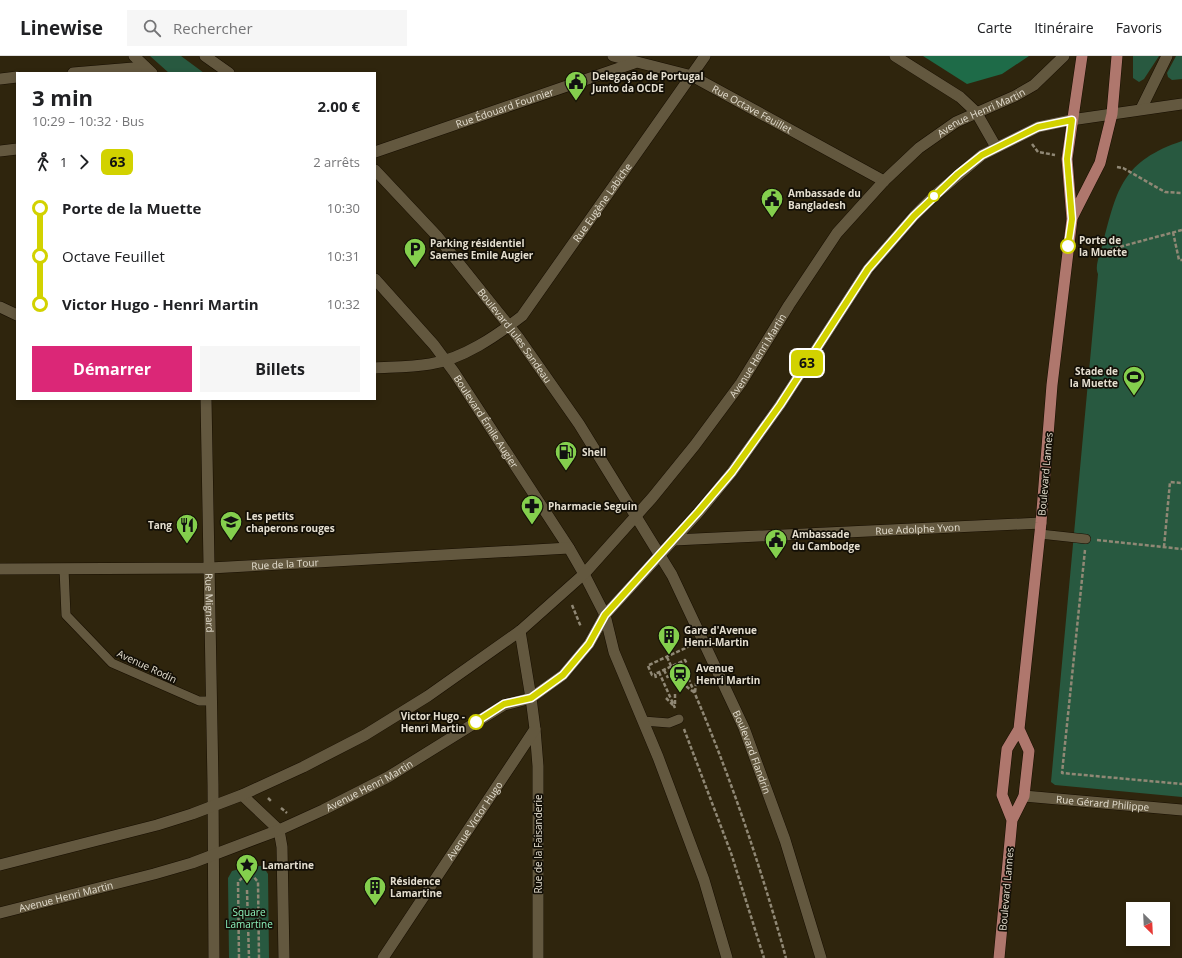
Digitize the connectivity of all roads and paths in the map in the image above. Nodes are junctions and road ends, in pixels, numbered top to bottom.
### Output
1 (134, 56) edge
2 (205, 56) edge
3 (613, 56) edge
4 (705, 56) edge
5 (895, 56) edge
6 (1064, 56) edge
7 (1082, 56) edge
8 (1117, 56) edge
9 (1167, 56) edge
10 (634, 62) junction
11 (148, 70) edge
12 (98, 72) edge
13 (228, 72) edge
14 (692, 76) junction
15 (16, 78) edge
16 (0, 79) edge
17 (1182, 104) edge
18 (1141, 109) junction
19 (976, 112) junction
20 (1112, 114) junction
21 (1072, 120) junction
22 (1030, 141) dead end
23 (996, 147) junction
24 (16, 149) edge
25 (0, 151) edge
26 (376, 152) edge
27 (1056, 155) dead end
28 (1117, 167) dead end
29 (376, 171) edge
30 (884, 181) junction
31 (1182, 193) edge
32 (1072, 219) junction
33 (1182, 230) edge
34 (1173, 232) junction
35 (1097, 253) dead end
36 (1182, 260) edge
37 (376, 280) edge
38 (0, 308) edge
39 (16, 315) edge
40 (510, 325) junction
41 (445, 360) junction
42 (376, 368) edge
43 (206, 400) edge
44 (1182, 483) edge
45 (635, 517) junction
46 (1041, 523) junction
47 (1040, 534) junction
48 (1086, 539) junction
49 (674, 540) junction
50 (1164, 547) junction
51 (569, 548) junction
52 (1182, 549) edge
53 (660, 556) junction
54 (210, 568) junction
55 (0, 569) edge
56 (64, 569) junction
57 (584, 574) junction
58 (572, 606) dead end
59 (605, 615) junction
60 (581, 627) dead end
61 (520, 631) junction
62 (690, 646) dead end
63 (667, 657) junction
64 (681, 662) junction
65 (677, 664) junction
66 (687, 664) dead end
67 (671, 666) junction
68 (664, 670) junction
69 (659, 672) junction
70 (654, 674) junction
71 (656, 678) dead end
72 (668, 678) dead end
73 (696, 683) dead end
74 (696, 693) junction
75 (675, 694) dead end
76 (531, 698) junction
77 (666, 698) dead end
78 (211, 701) junction
79 (674, 707) junction
80 (680, 720) junction
81 (643, 721) junction
82 (535, 729) junction
83 (1019, 729) junction
84 (1182, 784) edge
85 (242, 795) junction
86 (266, 796) dead end
87 (1024, 796) junction
88 (272, 802) dead end
89 (213, 806) junction
90 (281, 808) dead end
91 (1182, 810) edge
92 (288, 814) dead end
93 (1012, 820) junction
94 (279, 830) junction
95 (212, 855) junction
96 (246, 862) dead end
97 (0, 865) edge
98 (247, 876) junction
99 (247, 890) dead end
100 (0, 913) edge
101 (214, 958) edge
102 (238, 958) edge
103 (249, 958) edge
104 (259, 958) edge
105 (284, 958) edge
106 (383, 958) edge
107 (538, 958) edge
108 (727, 958) edge
109 (764, 958) edge
110 (786, 958) edge
111 (821, 958) edge
112 (999, 958) edge

1 - 11 street
2 - 13 street
3 - 10 street, Rue Octave Feuillet
4 - 14 street, Rue Eugène Labiche
5 - 19 street
6 - 19 street, Avenue Henri Martin
7 - 21 main road, Boulevard Lannes
8 - 20 main road, Boulevard Lannes
9 - 18 street
10 - 14 street, Rue Octave Feuillet
10 - 26 street, Rue Édouard Fournier
11 - 12 street
14 - 30 street, Rue Octave Feuillet
14 - 40 street, Rue Eugène Labiche
15 - 16 street
17 - 18 street, Avenue Henri Martin
18 - 20 street, Avenue Henri Martin
19 - 23 street
19 - 30 street, Avenue Henri Martin
20 - 21 street, Avenue Henri Martin
20 - 32 main road, Boulevard Lannes
21 - 23 street, Avenue Henri Martin
21 - 32 main road, Boulevard Lannes
22 - 27 path
23 - 49 street, Avenue Henri Martin
24 - 25 street
28 - 31 path
29 - 40 street, Boulevard Jules Sandeau
30 - 45 street, Avenue Henri Martin
32 - 46 main road, Boulevard Lannes
33 - 34 path
34 - 35 path
34 - 36 path
37 - 41 street, Boulevard Émile Augier
38 - 39 street
40 - 41 street, Rue Eugène Labiche
40 - 45 street, Boulevard Jules Sandeau
41 - 42 street, Rue Eugène Labiche
41 - 51 street, Boulevard Émile Augier
43 - 54 street, Rue Mignard
44 - 50 path
45 - 53 street, Boulevard Jules Sandeau
45 - 57 street, Avenue Henri Martin
46 - 47 main road, Boulevard Lannes
46 - 49 street, Rue Adolphe Yvon
47 - 48 lane
47 - 83 main road, Boulevard Lannes
48 - 50 path
48 - 84 path
49 - 53 street, Avenue Henri Martin
50 - 52 path
51 - 54 street, Rue de la Tour
51 - 57 street, Boulevard Émile Augier
53 - 59 street, Avenue Henri Martin
53 - 111 street, Boulevard Flandrin
54 - 56 street, Rue de la Tour
54 - 78 street, Rue Mignard
55 - 56 street, Rue de la Tour
56 - 78 lane, Avenue Rodin
57 - 59 street, Boulevard Émile Augier
57 - 61 street, Avenue Henri Martin
58 - 60 path
59 - 76 street, Avenue Henri Martin
59 - 81 street
61 - 76 street
61 - 85 street, Avenue Henri Martin
62 - 63 path
63 - 67 path
63 - 70 path
64 - 65 path
64 - 66 path
64 - 74 path
65 - 67 path
65 - 74 path
67 - 68 path
68 - 69 path
68 - 72 path
69 - 70 path
69 - 79 path
70 - 71 path
73 - 74 path
74 - 110 path
75 - 79 path
76 - 82 street
76 - 94 street, Avenue Henri Martin
77 - 79 path
78 - 89 street, Rue Mignard
79 - 80 path
80 - 81 lane
80 - 109 path
81 - 108 street
82 - 106 street, Avenue Victor Hugo
82 - 107 street, Rue de la Faisanderie
83 - 87 main road, Boulevard Lannes
83 - 93 main road, Boulevard Lannes
85 - 89 street, Avenue Henri Martin
85 - 94 street
86 - 88 path
87 - 91 street, Rue Gérard Philippe
87 - 93 main road, Boulevard Lannes
89 - 95 street, Rue Mignard
89 - 97 street, Avenue Henri Martin
90 - 92 path
93 - 112 main road, Boulevard Lannes
94 - 95 street, Avenue Henri Martin
94 - 105 street
95 - 100 street, Avenue Henri Martin
95 - 101 street
96 - 98 path
98 - 102 path
98 - 104 path
99 - 103 path

